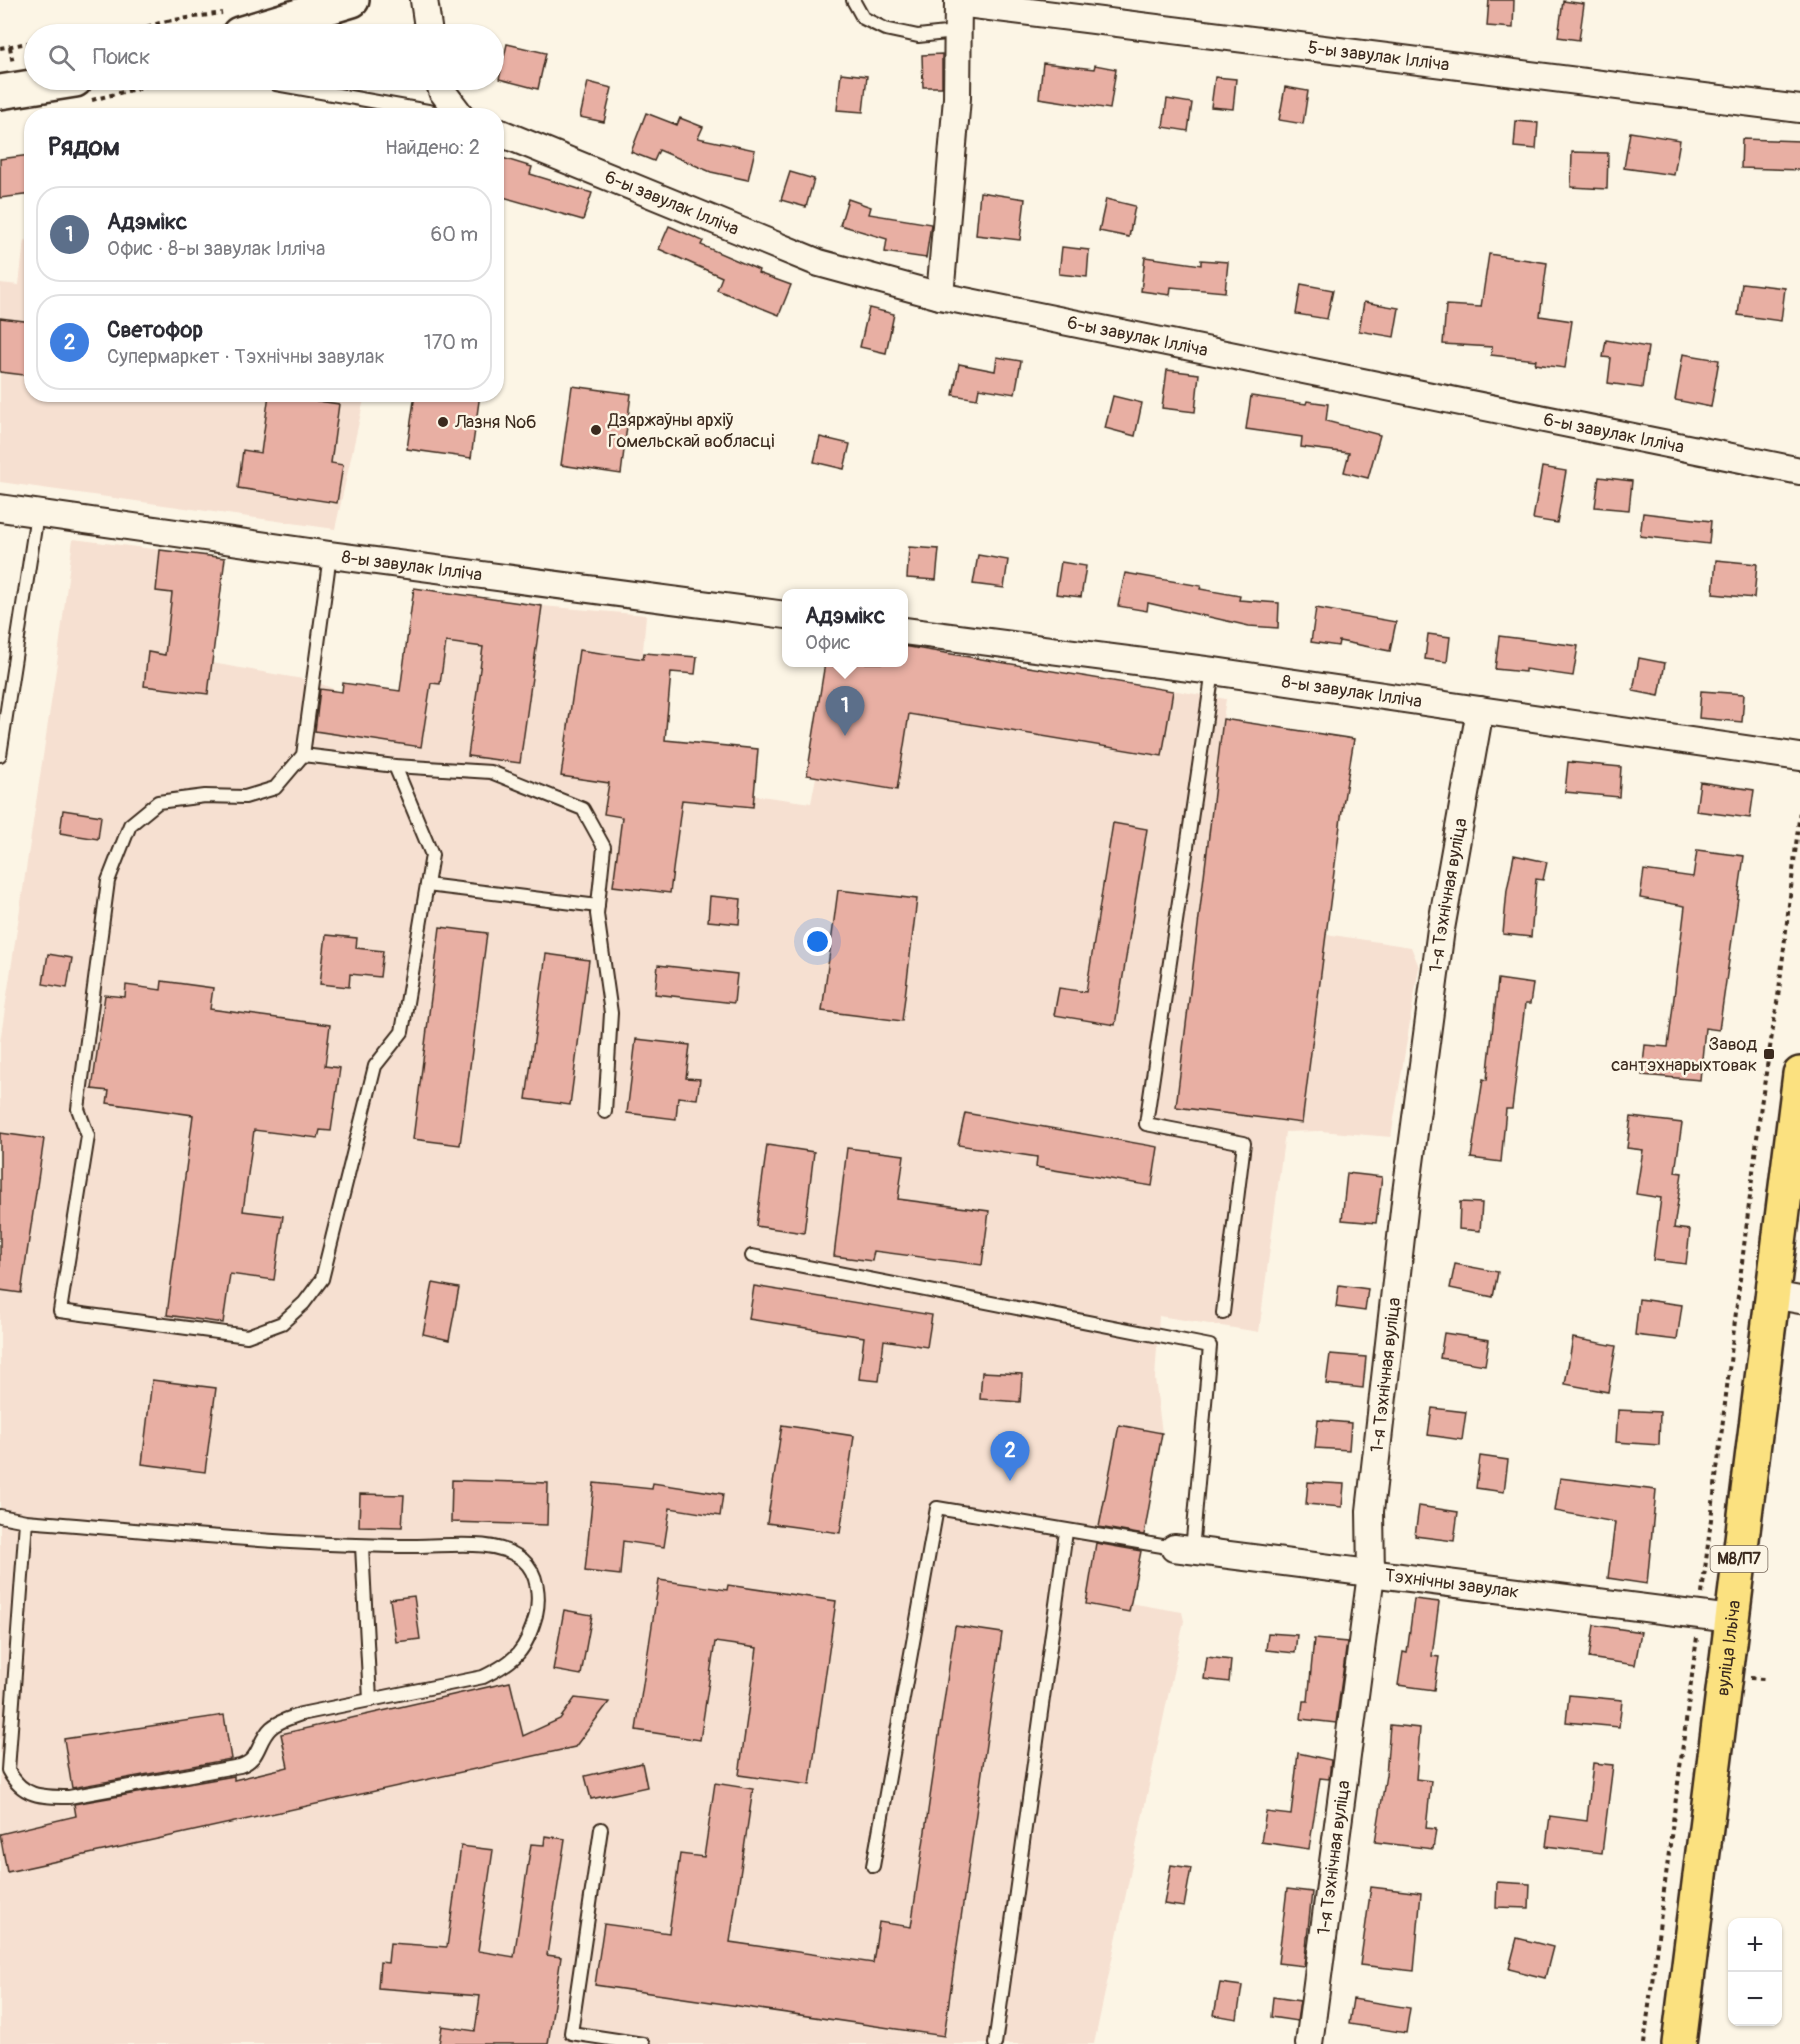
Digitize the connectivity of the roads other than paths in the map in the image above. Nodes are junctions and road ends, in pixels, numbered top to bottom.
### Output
1 (352, 0) edge
2 (424, 0) edge
3 (853, 0) edge
4 (957, 1) edge
5 (272, 24) edge
6 (428, 24) edge
7 (956, 32) junction
8 (24, 88) edge
9 (310, 90) edge
10 (442, 90) edge
11 (0, 92) edge
12 (411, 108) edge
13 (455, 108) edge
14 (1800, 109) edge
15 (504, 134) edge
16 (940, 296) junction
17 (1800, 471) edge
18 (0, 508) edge
19 (37, 514) junction
20 (330, 555) junction
21 (782, 614) edge
22 (908, 632) edge
23 (1213, 671) junction
24 (1480, 710) junction
25 (303, 754) junction
26 (0, 755) edge
27 (1800, 757) edge
28 (395, 766) junction
29 (427, 885) junction
30 (598, 906) junction
31 (1800, 1074) edge
32 (606, 1112) dead end
33 (752, 1256) dead end
34 (1786, 1298) edge
35 (1223, 1313) dead end
36 (0, 1516) edge
37 (26, 1521) junction
38 (1066, 1532) junction
39 (362, 1546) junction
40 (1183, 1549) junction
41 (1371, 1574) junction
42 (1731, 1619) junction
43 (370, 1700) junction
44 (4, 1769) edge
45 (601, 1829) dead end
46 (873, 1866) dead end
47 (570, 2039) edge
48 (643, 2044) edge
49 (995, 2044) edge
50 (1309, 2044) edge
51 (1679, 2044) edge

1 - 5 street
2 - 6 street
3 - 7 lane
4 - 7 street
4 - 14 street, 5-ы завулак Ілліча
7 - 16 street
8 - 11 street
9 - 12 lane
10 - 13 street
15 - 16 street, 6-ы завулак Ілліча
16 - 17 street, 6-ы завулак Ілліча
18 - 19 street, 8-ы завулак Ілліча
19 - 20 street, 8-ы завулак Ілліча
19 - 26 lane
20 - 21 street, 8-ы завулак Ілліча
20 - 25 lane
22 - 23 street, 8-ы завулак Ілліча
23 - 24 street, 8-ы завулак Ілліча
23 - 35 lane
24 - 27 street, 8-ы завулак Ілліча
24 - 41 street, 1-я Тэхнічная вуліца
25 - 28 lane
25 - 29 lane
28 - 29 lane
28 - 30 lane
29 - 30 lane
30 - 32 lane
31 - 34 main road, вуліца Ільіча / М8/П7
33 - 40 lane
34 - 42 main road, вуліца Ільіча / М8/П7
36 - 37 lane
37 - 39 lane
37 - 44 lane
38 - 40 lane
38 - 46 lane
38 - 49 lane
39 - 43 lane
39 - 43 lane
40 - 41 street, Тэхнічны завулак
41 - 42 street, Тэхнічны завулак
41 - 50 street, 1-я Тэхнічная вуліца
42 - 51 main road, вуліца Ільіча / М8/П7
43 - 44 lane
45 - 47 lane
47 - 48 lane

